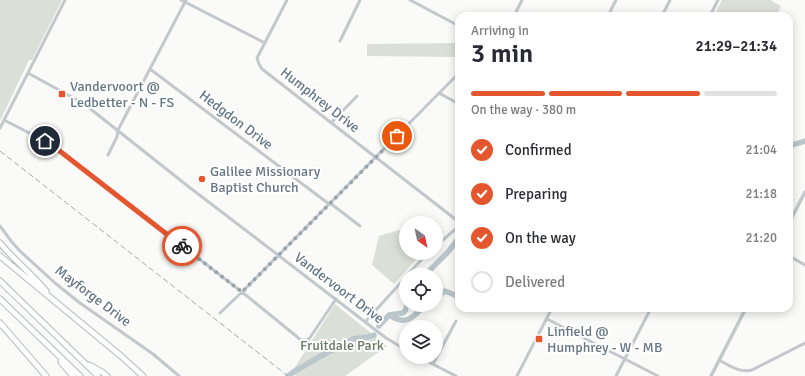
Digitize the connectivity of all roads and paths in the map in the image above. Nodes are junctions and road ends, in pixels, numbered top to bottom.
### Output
1 (65, 0) edge
2 (181, 0) edge
3 (287, 0) edge
4 (360, 0) edge
5 (410, 0) edge
6 (522, 0) edge
7 (616, 0) edge
8 (670, 0) edge
9 (718, 0) edge
10 (185, 1) edge
11 (516, 12) edge
12 (610, 12) edge
13 (664, 12) edge
14 (712, 12) edge
15 (455, 24) edge
16 (340, 41) dead end
17 (265, 43) junction
18 (150, 69) junction
19 (28, 73) junction
20 (455, 76) edge
21 (439, 93) junction
22 (357, 96) dead end
23 (455, 102) edge
24 (4, 120) junction
25 (331, 123) junction
26 (0, 128) edge
27 (118, 130) junction
28 (108, 155) dead end
29 (376, 157) junction
30 (805, 192) edge
31 (329, 204) junction
32 (793, 212) edge
33 (455, 219) edge
34 (0, 226) edge
35 (360, 226) dead end
36 (455, 229) edge
37 (443, 240) edge
38 (0, 243) edge
39 (0, 256) edge
40 (278, 256) junction
41 (793, 258) edge
42 (422, 260) edge
43 (805, 265) edge
44 (414, 268) edge
45 (0, 281) edge
46 (399, 285) edge
47 (242, 292) junction
48 (0, 299) edge
49 (336, 299) junction
50 (55, 301) junction
51 (550, 312) edge
52 (649, 312) edge
53 (744, 312) edge
54 (220, 313) dead end
55 (547, 318) junction
56 (456, 321) dead end
57 (365, 322) junction
58 (0, 324) edge
59 (805, 343) edge
60 (443, 345) edge
61 (399, 346) edge
62 (54, 351) junction
63 (625, 359) junction
64 (719, 360) junction
65 (84, 362) junction
66 (433, 364) edge
67 (46, 376) edge
68 (73, 376) edge
69 (80, 376) edge
70 (98, 376) edge
71 (107, 376) edge
72 (143, 376) edge
73 (179, 376) edge
74 (456, 376) edge
75 (517, 376) edge
76 (616, 376) edge
77 (658, 376) edge
78 (711, 376) edge

1 - 19 street
2 - 10 street
3 - 17 street
4 - 16 street
5 - 15 street
6 - 11 street
7 - 12 street
8 - 13 street
9 - 14 street
10 - 17 street
10 - 18 street
17 - 25 street, Humphrey Drive
18 - 27 street
18 - 31 street, Hedgdon Drive
19 - 24 street
19 - 27 street, Vandervoort Drive
20 - 21 street
21 - 23 street
21 - 29 street
22 - 25 street
24 - 26 street
24 - 47 street
25 - 29 street, Humphrey Drive
27 - 28 street
27 - 40 street, Vandervoort Drive
29 - 31 street
29 - 33 street, Humphrey Drive
30 - 32 street
31 - 35 street, Hedgdon Drive
31 - 40 street
34 - 73 street, Mayforge Drive
36 - 37 street
38 - 50 highway
39 - 50 highway
40 - 47 street
40 - 49 street, Vandervoort Drive
41 - 43 street
42 - 44 street
45 - 65 highway
46 - 57 street
47 - 49 street
47 - 54 street
48 - 62 highway
49 - 57 street, Vandervoort Drive
50 - 72 highway
51 - 55 street
52 - 63 street
53 - 64 street
55 - 63 street
55 - 75 street
56 - 60 street
57 - 61 street, Vandervoort Drive
58 - 67 highway
59 - 64 street
62 - 68 highway
62 - 69 highway
63 - 76 street
63 - 77 street
64 - 78 street
65 - 70 highway
65 - 71 highway
66 - 74 street

